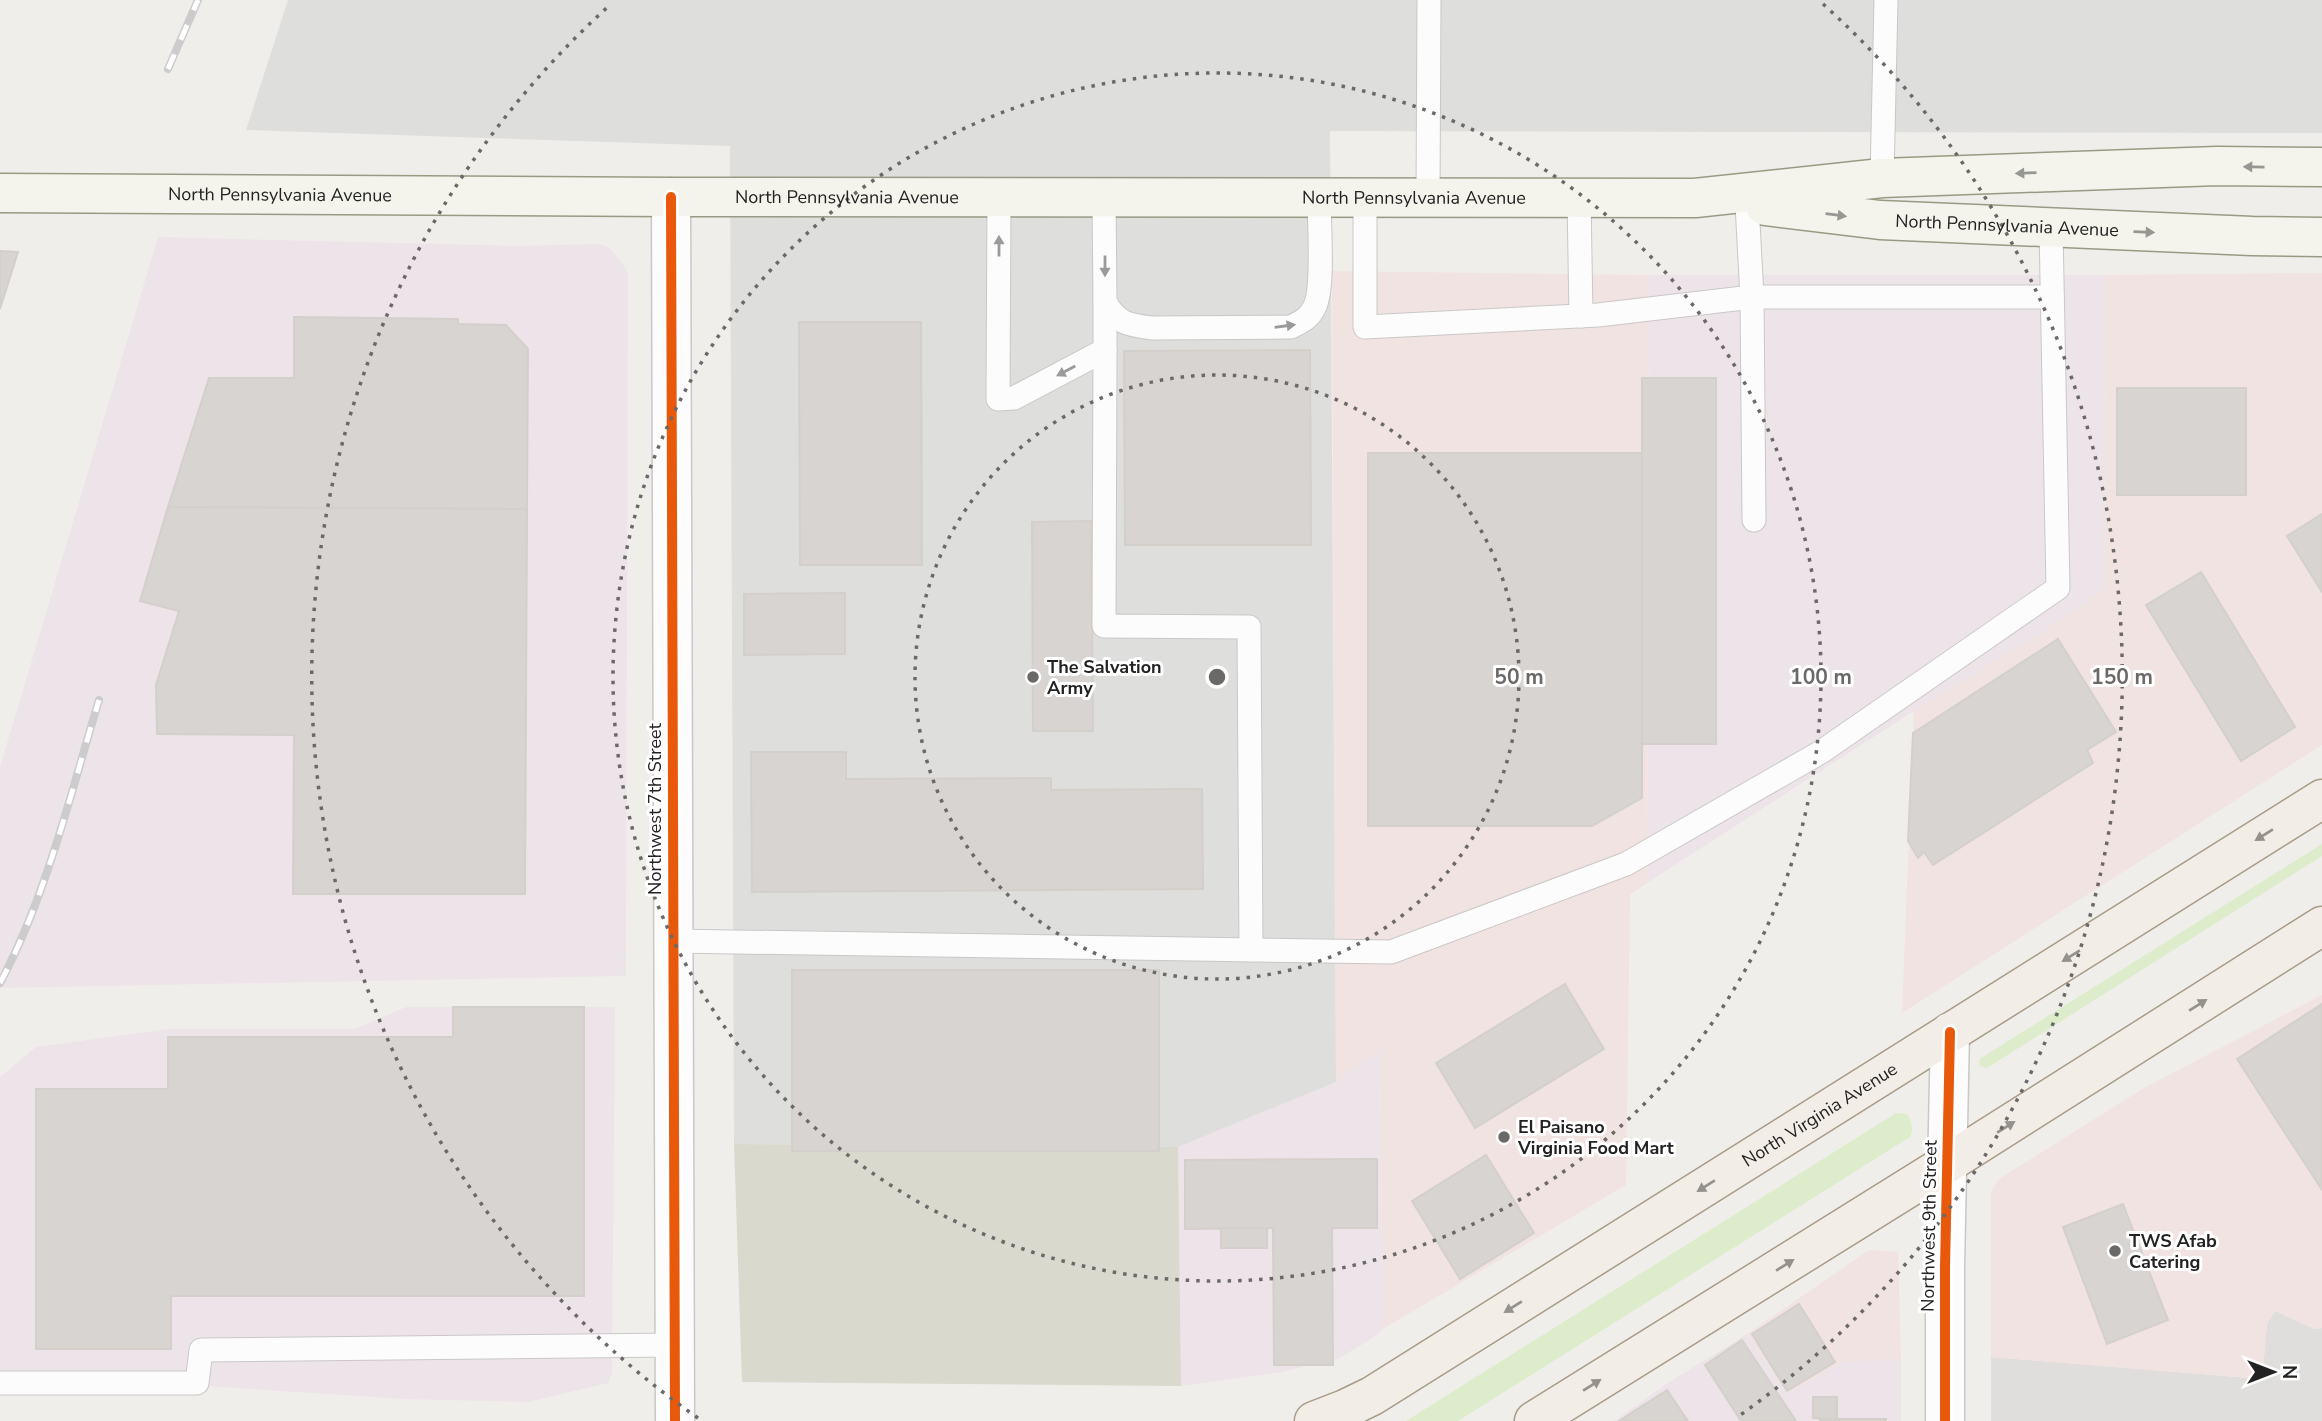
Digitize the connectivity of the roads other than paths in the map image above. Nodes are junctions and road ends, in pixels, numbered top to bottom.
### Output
1 (1429, 0) edge
2 (1886, 0) edge
3 (2322, 167) edge
4 (1882, 178) junction
5 (0, 193) edge
6 (671, 197) junction
7 (999, 197) junction
8 (1104, 197) junction
9 (1319, 197) junction
10 (1364, 197) junction
11 (1427, 197) junction
12 (1579, 198) junction
13 (1695, 198) junction
14 (1747, 204) junction
15 (2051, 228) junction
16 (2322, 237) edge
17 (1752, 297) junction
18 (2052, 297) junction
19 (1105, 302) junction
20 (1581, 316) junction
21 (1105, 350) junction
22 (1754, 520) dead end
23 (2322, 799) edge
24 (2322, 926) edge
25 (673, 941) junction
26 (1251, 950) junction
27 (1950, 1032) junction
28 (1948, 1163) junction
29 (674, 1345) junction
30 (0, 1384) edge
31 (675, 1421) edge
32 (1315, 1421) edge
33 (1534, 1421) edge
34 (1945, 1421) edge

1 - 11 lane
2 - 4 lane
3 -> 4 main road, North Pennsylvania Avenue
4 - 13 main road, North Pennsylvania Avenue
5 - 6 main road, North Pennsylvania Avenue
6 - 7 main road, North Pennsylvania Avenue
6 - 25 street, Northwest 7th Street
7 - 8 main road, North Pennsylvania Avenue
21 -> 7 lane
8 - 9 main road, North Pennsylvania Avenue
8 -> 19 lane
9 - 10 main road, North Pennsylvania Avenue
19 -> 9 lane
10 - 11 main road, North Pennsylvania Avenue
10 - 20 lane
11 - 12 main road, North Pennsylvania Avenue
12 - 13 main road, North Pennsylvania Avenue
12 - 20 lane
13 - 14 main road, North Pennsylvania Avenue
14 -> 15 main road, North Pennsylvania Avenue
14 - 17 lane
15 -> 16 main road, North Pennsylvania Avenue
15 - 18 lane
17 - 18 lane
17 - 20 lane
17 - 22 lane
18 - 26 lane
19 - 21 lane
21 - 26 lane
23 -> 27 main road, North Virginia Avenue
28 -> 24 main road
25 - 26 lane
25 - 29 street, Northwest 7th Street
27 - 28 street, Northwest 9th Street
27 -> 32 main road, North Virginia Avenue
33 -> 28 main road
28 - 34 street, Northwest 9th Street
29 - 30 lane
29 - 31 street, Northwest 7th Street

